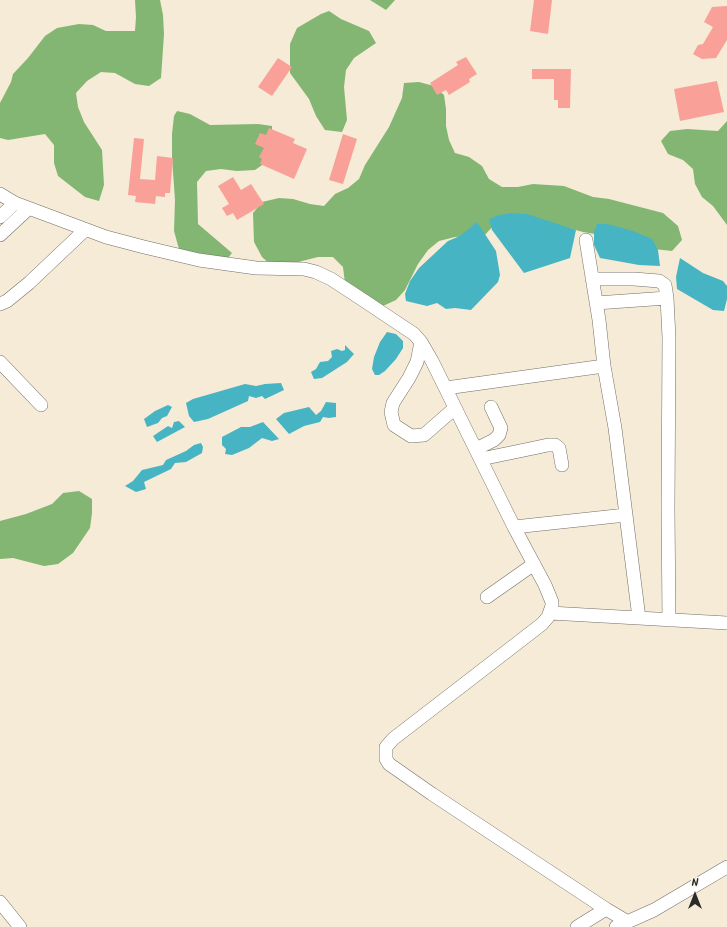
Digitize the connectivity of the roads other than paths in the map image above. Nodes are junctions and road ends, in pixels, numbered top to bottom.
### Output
1 (0, 194) edge
2 (15, 203) junction
3 (28, 209) junction
4 (0, 217) edge
5 (85, 230) junction
6 (0, 235) edge
7 (586, 240) dead end
8 (592, 279) junction
9 (667, 298) junction
10 (596, 302) junction
11 (0, 304) edge
12 (421, 342) junction
13 (0, 362) edge
14 (604, 366) junction
15 (446, 388) junction
16 (41, 405) dead end
17 (491, 407) dead end
18 (456, 408) junction
19 (478, 454) junction
20 (562, 465) dead end
21 (626, 515) junction
22 (514, 527) junction
23 (534, 564) junction
24 (487, 597) dead end
25 (550, 613) junction
26 (639, 618) junction
27 (669, 620) junction
28 (727, 623) edge
29 (727, 867) edge
30 (0, 902) edge
31 (606, 909) junction
32 (628, 922) junction
33 (20, 927) edge
34 (576, 927) edge
35 (616, 927) edge

1 - 2 street
2 - 3 street
2 - 4 street
3 - 5 street
3 - 6 street
5 - 11 street
5 - 12 street
7 - 8 street
8 - 9 street
8 - 10 street
9 - 10 street
9 - 27 street
10 - 14 street
12 - 15 street
12 - 18 street
13 - 16 street
14 - 15 street
14 - 21 street
15 - 18 street
17 - 19 street
18 - 19 street
19 - 20 street
19 - 22 street
21 - 22 street
21 - 26 street
22 - 23 street
23 - 24 street
23 - 25 street
25 - 26 street
25 - 31 street
26 - 27 street
27 - 28 street
29 - 32 street
30 - 33 street
31 - 32 street
31 - 34 street
32 - 35 street

